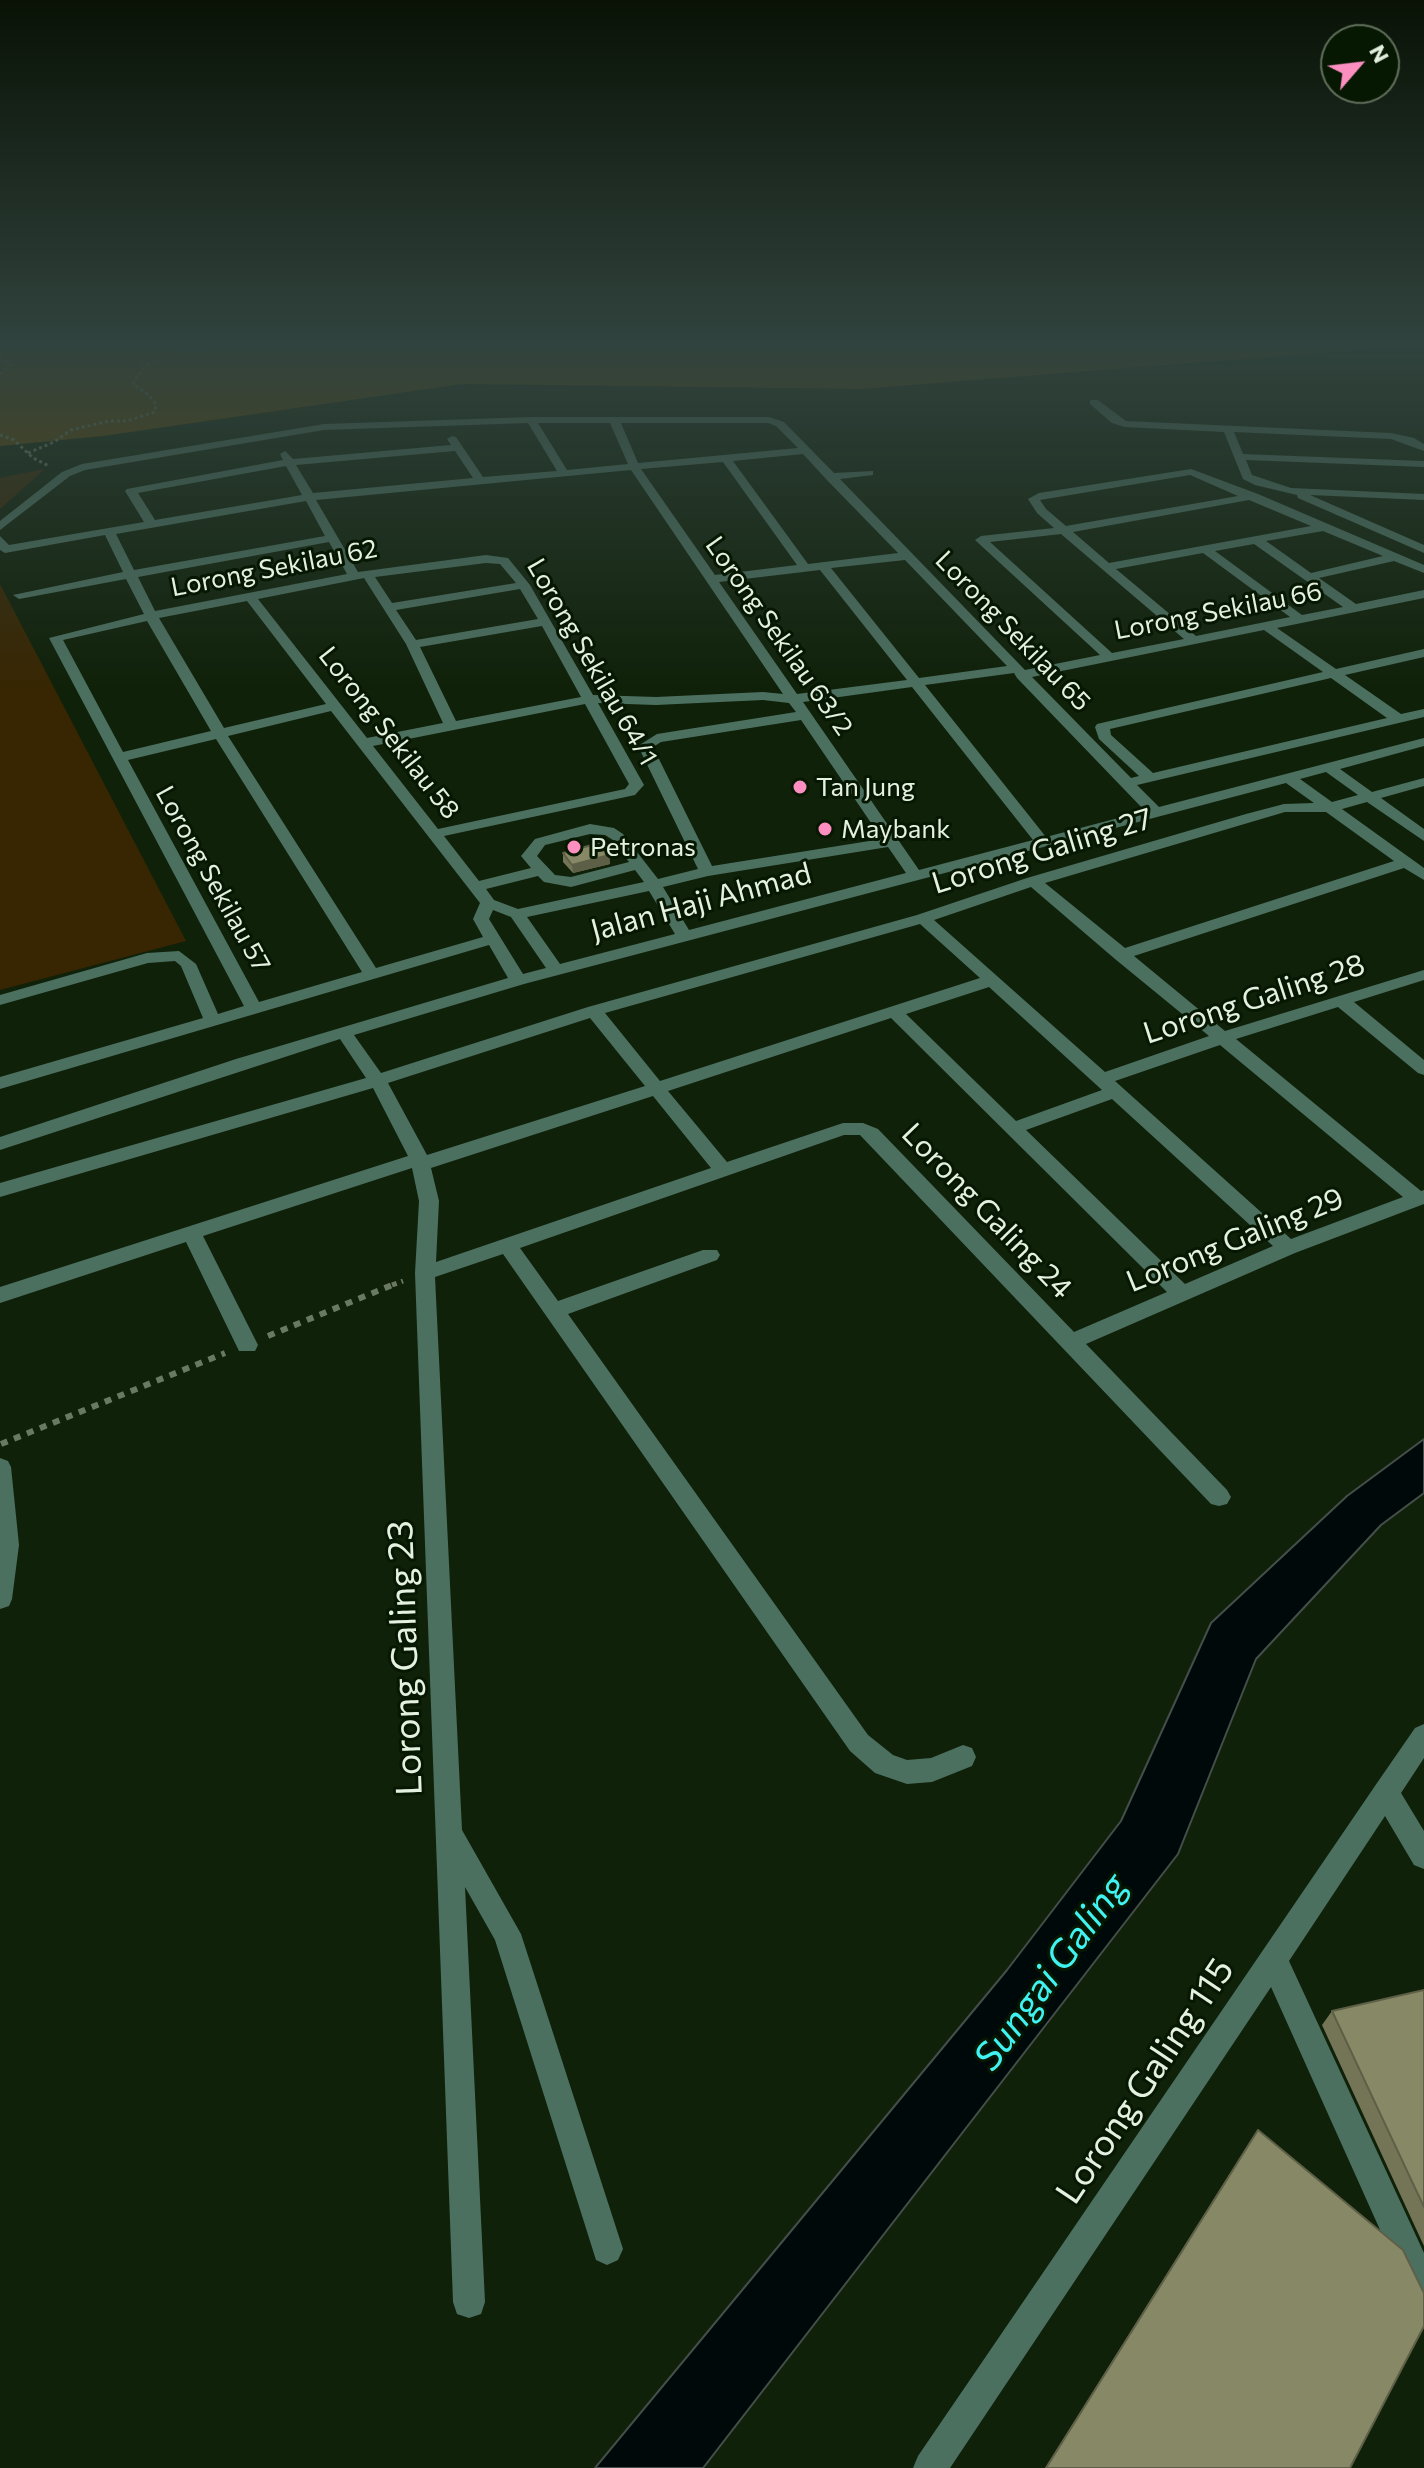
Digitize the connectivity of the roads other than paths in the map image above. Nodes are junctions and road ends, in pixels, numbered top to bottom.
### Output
1 (117, 461) edge
2 (300, 461) edge
3 (467, 461) edge
4 (556, 461) edge
5 (632, 461) edge
6 (704, 461) edge
7 (728, 461) edge
8 (814, 461) edge
9 (1241, 461) edge
10 (1349, 461) edge
11 (290, 462) junction
12 (1424, 464) edge
13 (635, 468) junction
14 (869, 473) dead end
15 (564, 474) junction
16 (830, 477) junction
17 (481, 482) junction
18 (1291, 491) junction
19 (1254, 496) junction
20 (309, 497) junction
21 (1424, 497) edge
22 (151, 523) junction
23 (0, 527) edge
24 (1325, 527) junction
25 (108, 530) junction
26 (1063, 530) junction
27 (1381, 531) junction
28 (1424, 533) edge
29 (332, 538) junction
30 (1257, 540) junction
31 (3, 544) edge
32 (1424, 549) edge
33 (1207, 550) junction
34 (906, 556) junction
35 (1395, 557) junction
36 (504, 561) joint
37 (823, 566) junction
38 (1107, 567) junction
39 (805, 568) junction
40 (1424, 569) edge
41 (129, 575) junction
42 (360, 575) junction
43 (1309, 577) junction
44 (711, 579) junction
45 (524, 585) junction
46 (1424, 594) edge
47 (19, 595) dead end
48 (249, 596) junction
49 (391, 607) junction
50 (1353, 608) junction
51 (151, 616) junction
52 (1300, 619) junction
53 (546, 622) junction
54 (1266, 626) junction
55 (55, 638) joint
56 (1193, 640) junction
57 (412, 644) junction
58 (1424, 653) edge
59 (1109, 657) junction
60 (1019, 672) junction
61 (1331, 672) junction
62 (917, 683) junction
63 (589, 699) junction
64 (794, 699) junction
65 (335, 706) junction
66 (1424, 713) edge
67 (707, 714) junction
68 (805, 715) junction
69 (1398, 719) junction
70 (451, 726) junction
71 (220, 734) junction
72 (1424, 742) edge
73 (364, 743) junction
74 (117, 758) junction
75 (1328, 767) junction
76 (1149, 777) junction
77 (1288, 777) junction
78 (1424, 782) edge
79 (1127, 783) junction
80 (1368, 796) junction
81 (1331, 807) junction
82 (1154, 811) junction
83 (434, 834) junction
84 (1424, 836) edge
85 (1042, 841) junction
86 (892, 842) junction
87 (1406, 862) junction
88 (638, 864) junction
89 (541, 870) junction
90 (707, 871) junction
91 (914, 874) junction
92 (1424, 875) edge
93 (1033, 881) junction
94 (654, 885) junction
95 (476, 887) junction
96 (488, 903) junction
97 (517, 914) junction
98 (923, 918) junction
99 (684, 936) junction
100 (493, 939) junction
101 (1121, 955) junction
102 (556, 970) junction
103 (372, 974) junction
104 (1424, 975) edge
105 (518, 980) junction
106 (992, 980) junction
107 (0, 1000) edge
108 (1340, 1000) junction
109 (254, 1009) junction
110 (594, 1011) junction
111 (894, 1012) junction
112 (213, 1022) junction
113 (344, 1033) junction
114 (1221, 1038) junction
115 (1424, 1069) edge
116 (376, 1081) junction
117 (0, 1083) edge
118 (1110, 1085) junction
119 (657, 1086) junction
120 (1014, 1128) junction
121 (0, 1144) edge
122 (420, 1161) junction
123 (723, 1170) junction
124 (0, 1190) edge
125 (1421, 1198) edge
126 (191, 1233) junction
127 (508, 1246) junction
128 (1288, 1248) junction
129 (710, 1255) dead end
130 (425, 1273) junction
131 (1182, 1294) junction
132 (0, 1295) edge
133 (554, 1311) junction
134 (1071, 1342) junction
135 (247, 1345) road end
136 (0, 1467) edge
137 (1219, 1497) dead end
138 (0, 1599) edge
139 (1424, 1736) edge
140 (963, 1757) dead end
141 (1386, 1792) junction
142 (449, 1833) junction
143 (1424, 1856) edge
144 (1273, 1959) junction
145 (607, 2249) dead end
146 (1424, 2289) edge
147 (469, 2302) dead end
148 (930, 2468) edge

1 - 23 street, Lorong Sekilau 65
2 - 11 street
3 - 17 street
4 - 15 street
5 - 13 street, Lorong Sekilau 63/2
6 - 13 street
7 - 39 street
8 - 16 street, Lorong Sekilau 65
9 - 18 street
10 - 12 street
11 - 20 street
11 - 22 street
13 - 15 street
13 - 44 street, Lorong Sekilau 63/2
14 - 16 street
15 - 17 street
16 - 34 street, Lorong Sekilau 65
17 - 20 street
18 - 21 street
18 - 27 street
19 - 24 street
19 - 26 street
19 - 26 street
20 - 22 street
20 - 29 street
22 - 25 street
24 - 30 street
24 - 35 street
25 - 31 street
25 - 41 street
26 - 38 street
26 - 59 street
27 - 28 street
27 - 32 street
29 - 41 street
29 - 42 street
30 - 33 street
30 - 43 street
33 - 38 street
33 - 52 street
34 - 37 street
34 - 60 street, Lorong Sekilau 65
35 - 40 street
35 - 43 street
36 - 42 street, Lorong Sekilau 62
36 - 45 street, Lorong Sekilau 64/1
37 - 39 street
37 - 62 street
38 - 56 street
39 - 44 street
41 - 47 street
41 - 51 street
42 - 48 street, Lorong Sekilau 62
42 - 49 street
43 - 50 street
44 - 64 street, Lorong Sekilau 63/2
45 - 49 street
45 - 53 street, Lorong Sekilau 64/1
46 - 50 street, Lorong Sekilau 66
48 - 51 street, Lorong Sekilau 62
48 - 65 street, Lorong Sekilau 58
49 - 57 street
50 - 52 street, Lorong Sekilau 66
51 - 55 street, Lorong Sekilau 62
51 - 71 street
52 - 54 street, Lorong Sekilau 66
53 - 57 street
53 - 63 street, Lorong Sekilau 64/1
54 - 56 street, Lorong Sekilau 66
54 - 61 street
55 - 74 street, Lorong Sekilau 57
56 - 59 street, Lorong Sekilau 66
57 - 70 street
58 - 61 street
59 - 60 street, Lorong Sekilau 66
60 - 62 street, Lorong Sekilau 66
60 - 79 street, Lorong Sekilau 65
61 - 69 street
61 - 76 street
62 - 64 street, Lorong Sekilau 66
62 - 85 street
63 - 67 street
63 - 70 street
63 - 83 street, Lorong Sekilau 64/1
64 - 67 street, Lorong Sekilau 66
64 - 68 street, Lorong Sekilau 63/2
65 - 71 street
65 - 73 street, Lorong Sekilau 58
66 - 69 street
67 - 68 street
67 - 90 street
68 - 86 street, Lorong Sekilau 63/2
69 - 76 street
70 - 73 street
71 - 74 street
71 - 103 street
72 - 75 street, Jalan Haji Ahmad
73 - 83 street, Lorong Sekilau 58
74 - 109 street, Lorong Sekilau 57
75 - 77 street, Jalan Haji Ahmad
75 - 80 street
76 - 79 street
77 - 81 street
77 - 82 street, Jalan Haji Ahmad
78 - 80 street, Lorong Galing 27
79 - 82 street, Lorong Sekilau 65
80 - 81 street, Lorong Galing 27
80 - 84 street
81 - 87 street
81 - 93 street, Lorong Galing 27
82 - 85 street, Jalan Haji Ahmad
83 - 95 street, Lorong Sekilau 58
85 - 91 street, Jalan Haji Ahmad
86 - 90 street
86 - 91 street, Lorong Sekilau 63/2
87 - 92 street
87 - 101 street
88 - 89 street
88 - 89 street
88 - 94 street
89 - 95 street
90 - 94 street
91 - 99 street, Jalan Haji Ahmad
93 - 98 street, Lorong Galing 27
93 - 101 street
94 - 97 street
94 - 99 street
95 - 96 street, Lorong Sekilau 58
96 - 97 street
96 - 100 street, Lorong Sekilau 58
97 - 102 street
98 - 106 street, Lorong Galing 27
98 - 110 street
99 - 102 street, Jalan Haji Ahmad
100 - 103 street, Lorong Sekilau 57
100 - 105 street, Lorong Sekilau 58
101 - 114 street
102 - 105 street, Jalan Haji Ahmad
103 - 109 street, Lorong Sekilau 57
104 - 108 street, Lorong Galing 28
105 - 113 street, Jalan Haji Ahmad
106 - 111 street
106 - 118 street, Lorong Galing 27
107 - 112 street
108 - 114 street, Lorong Galing 28
108 - 115 street
109 - 112 street
110 - 116 street
110 - 119 street
111 - 119 street
111 - 120 street
112 - 117 street
113 - 116 street, Lorong Galing 23
113 - 121 street, Jalan Haji Ahmad
114 - 118 street, Lorong Galing 28
114 - 125 street
116 - 122 street, Lorong Galing 23
116 - 124 street
118 - 120 street, Lorong Galing 28
118 - 128 street, Lorong Galing 27
119 - 122 street
119 - 123 street
120 - 131 street
122 - 126 street
122 - 130 street, Lorong Galing 23
123 - 127 street, Lorong Galing 24
123 - 134 street, Lorong Galing 24
125 - 128 street, Lorong Galing 29
126 - 132 street
126 - 135 street
127 - 130 street, Lorong Galing 24
127 - 133 street
128 - 131 street, Lorong Galing 29
129 - 133 street
130 - 142 street, Lorong Galing 23
131 - 134 street, Lorong Galing 29
133 - 140 street
134 - 137 street, Lorong Galing 24
136 - 138 street
139 - 141 street, Lorong Galing 115
141 - 143 street
141 - 144 street, Lorong Galing 115
142 - 145 street
142 - 147 street, Lorong Galing 23
144 - 146 street
144 - 148 street, Lorong Galing 115

